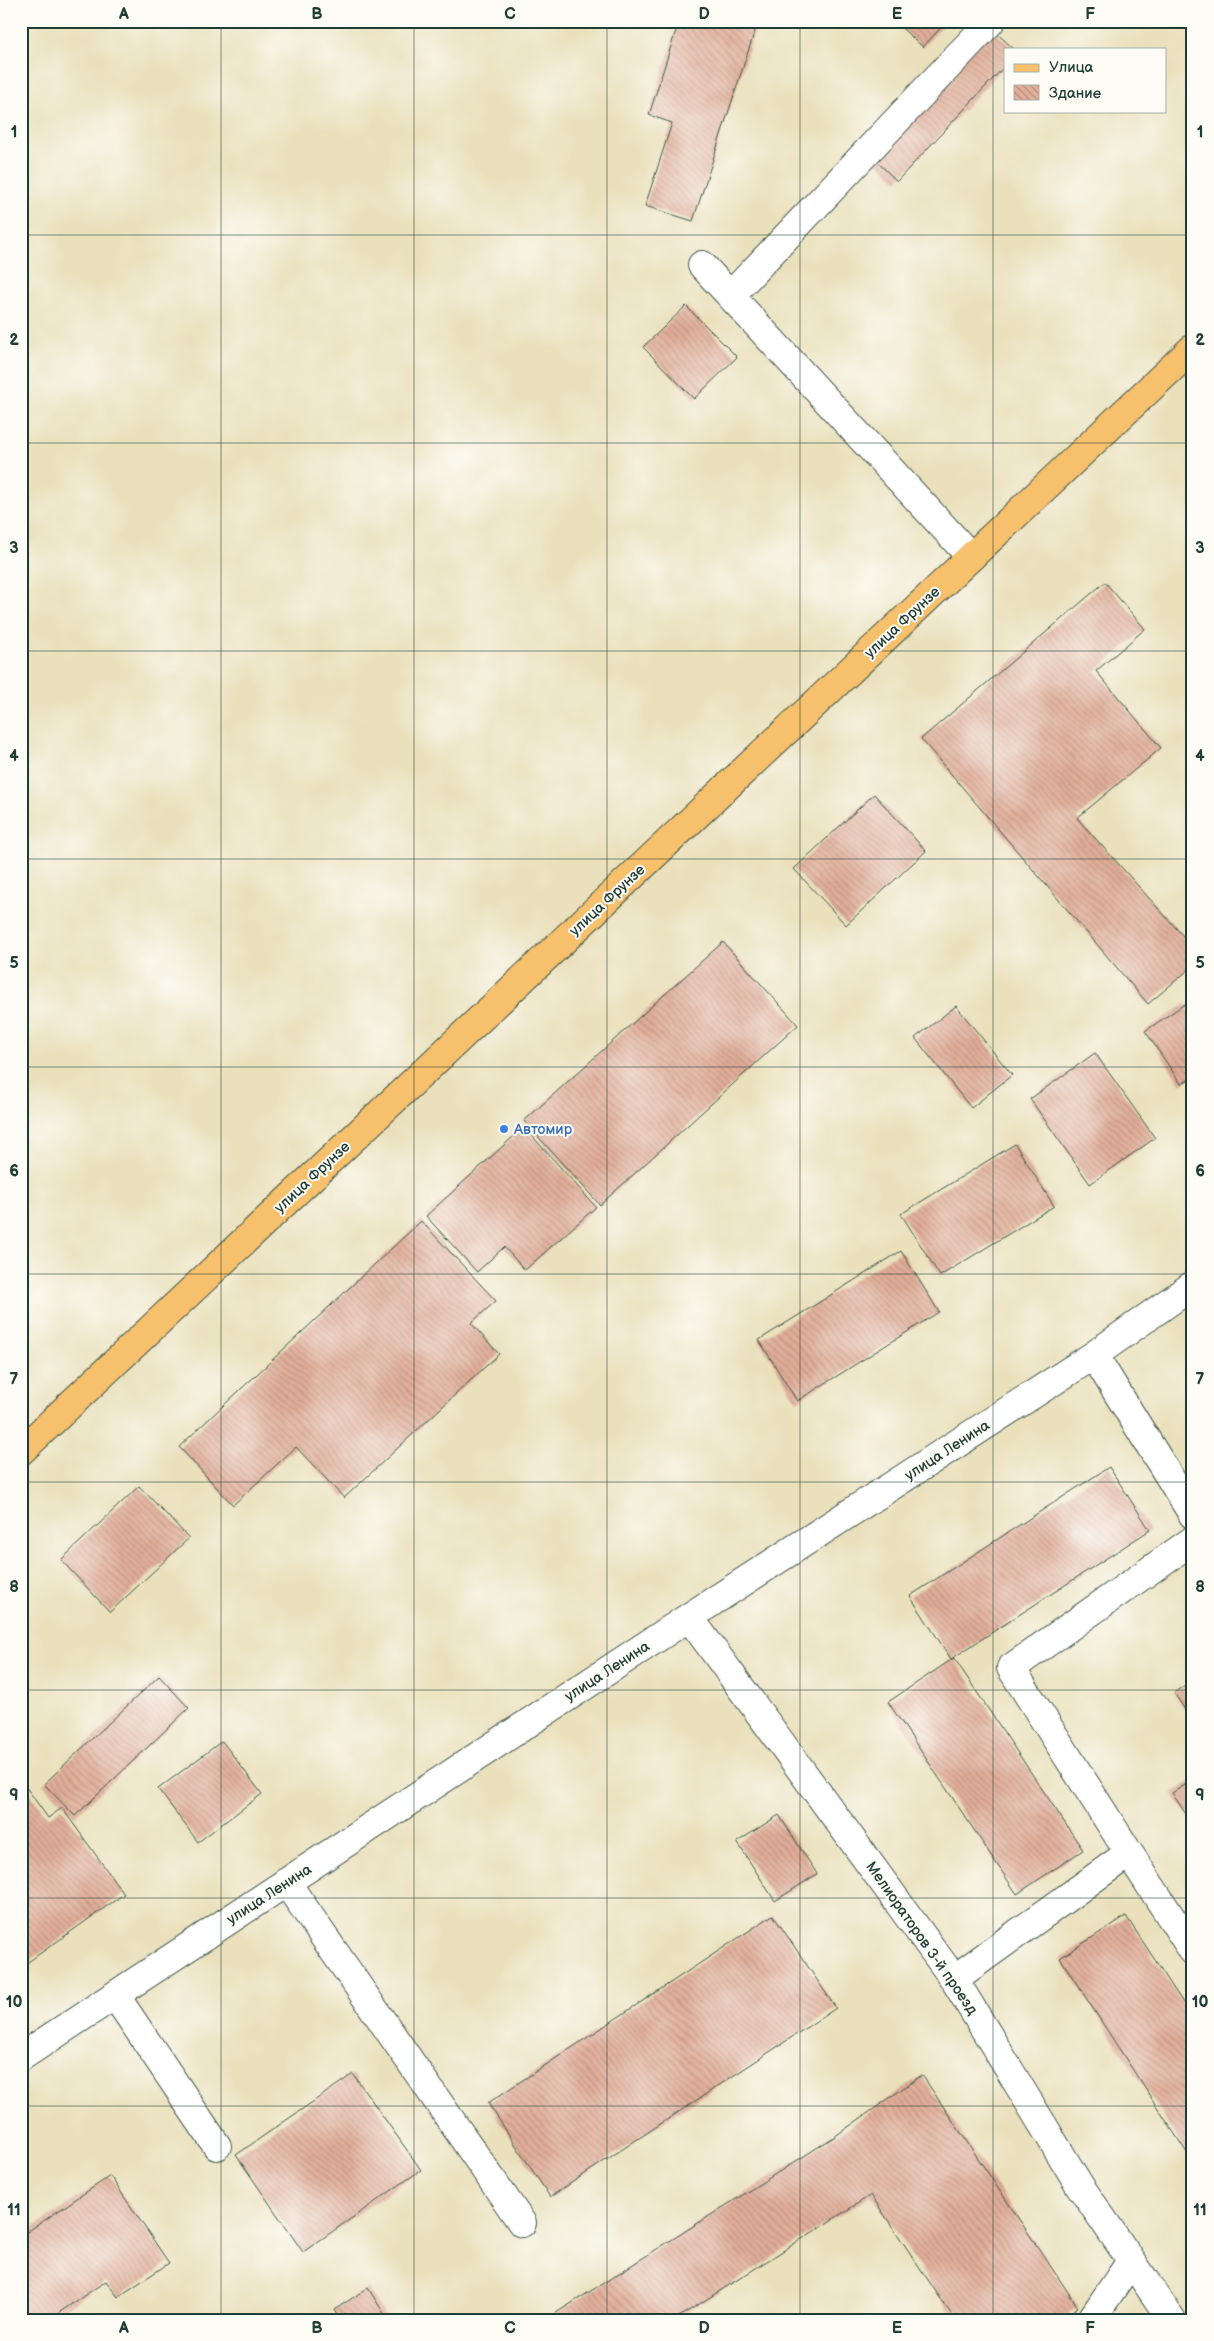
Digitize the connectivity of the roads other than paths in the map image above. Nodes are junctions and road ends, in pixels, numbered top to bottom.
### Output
1 (991, 21) edge
2 (702, 265) dead end
3 (731, 295) junction
4 (1193, 348) edge
5 (971, 556) junction
6 (1193, 1285) edge
7 (1094, 1355) junction
8 (21, 1452) edge
9 (1193, 1515) edge
10 (1193, 1540) edge
11 (689, 1617) junction
12 (1129, 1853) junction
13 (286, 1882) junction
14 (1193, 1951) edge
15 (954, 1979) junction
16 (115, 1995) junction
17 (21, 2057) edge
18 (217, 2146) dead end
19 (522, 2223) dead end
20 (1131, 2261) junction
21 (1091, 2320) edge
22 (1172, 2320) edge

1 - 3 street
2 - 3 street
3 - 5 street
4 - 5 main road, улица Фрунзе
5 - 8 main road, улица Фрунзе
6 - 7 street, улица Ленина
7 - 9 street
7 - 11 street, улица Ленина
10 - 12 street
11 - 13 street, улица Ленина
11 - 15 street, Мелиораторов 3-й проезд
12 - 14 street
12 - 15 street
13 - 16 street, улица Ленина
13 - 19 street
15 - 20 street, Мелиораторов 3-й проезд
16 - 17 street, улица Ленина
16 - 18 street
20 - 21 street
20 - 22 street, Мелиораторов 3-й проезд

